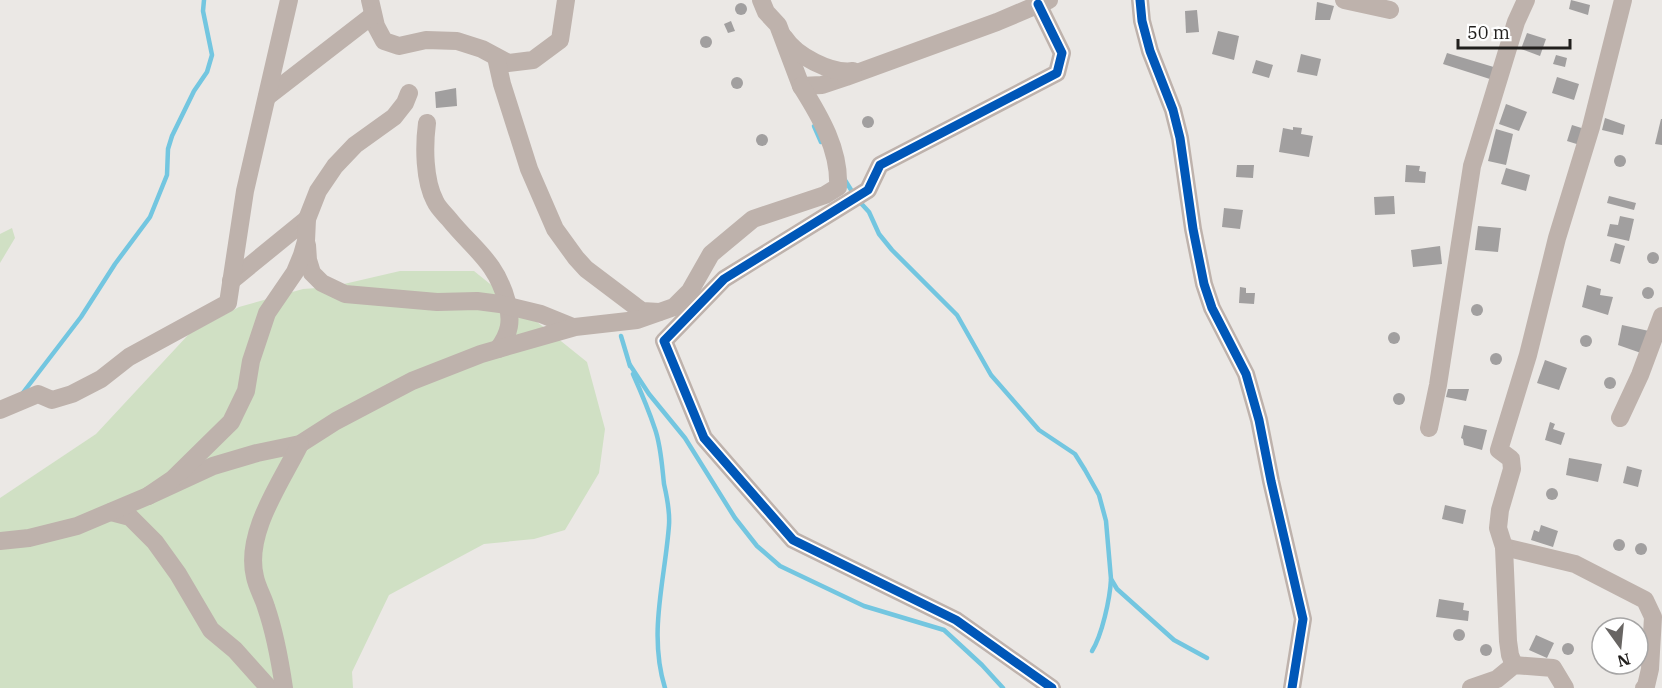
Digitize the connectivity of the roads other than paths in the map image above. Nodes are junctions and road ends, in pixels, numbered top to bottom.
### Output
1 (289, 0) edge
2 (566, 0) edge
3 (760, 0) edge
4 (1019, 0) edge
5 (1140, 0) edge
6 (1344, 0) edge
7 (1526, 0) edge
8 (1623, 0) edge
9 (1044, 2) edge
10 (372, 7) edge
11 (1390, 9) dead end
12 (778, 25) junction
13 (496, 57) junction
14 (867, 69) junction
15 (801, 86) junction
16 (410, 93) dead end
17 (267, 97) junction
18 (427, 123) dead end
19 (307, 219) junction
20 (306, 241) junction
21 (231, 282) junction
22 (508, 305) junction
23 (661, 312) junction
24 (1662, 316) edge
25 (573, 327) junction
26 (498, 349) junction
27 (30, 395) junction
28 (0, 397) edge
29 (0, 404) edge
30 (0, 410) edge
31 (1620, 418) dead end
32 (1429, 428) dead end
33 (300, 444) junction
34 (148, 496) junction
35 (111, 512) junction
36 (0, 541) edge
37 (1504, 547) junction
38 (1656, 610) edge
39 (1514, 665) junction
40 (269, 688) edge
41 (284, 688) edge
42 (1052, 688) edge
43 (1292, 688) edge
44 (1471, 688) edge
45 (1565, 688) edge
46 (1644, 688) edge

1 - 17 street
2 - 13 street
3 - 12 street
4 - 9 street
5 - 43 street
6 - 11 street
7 - 32 street
8 - 37 street
9 - 14 street
9 - 42 street
10 - 13 street
10 - 17 street
12 - 14 street
12 - 15 street
13 - 23 street
14 - 15 street
15 - 23 street
16 - 19 street
17 - 21 street
18 - 22 street
19 - 20 street
19 - 21 street
20 - 22 street
20 - 34 street
21 - 27 street
22 - 25 street
22 - 26 street
23 - 25 street
24 - 31 street
25 - 26 street
26 - 33 street
27 - 28 street
27 - 29 street
27 - 30 street
33 - 34 street
33 - 41 street
34 - 35 street
35 - 36 street
35 - 40 street
37 - 38 street
37 - 39 street
38 - 46 street
39 - 44 street
39 - 45 street

